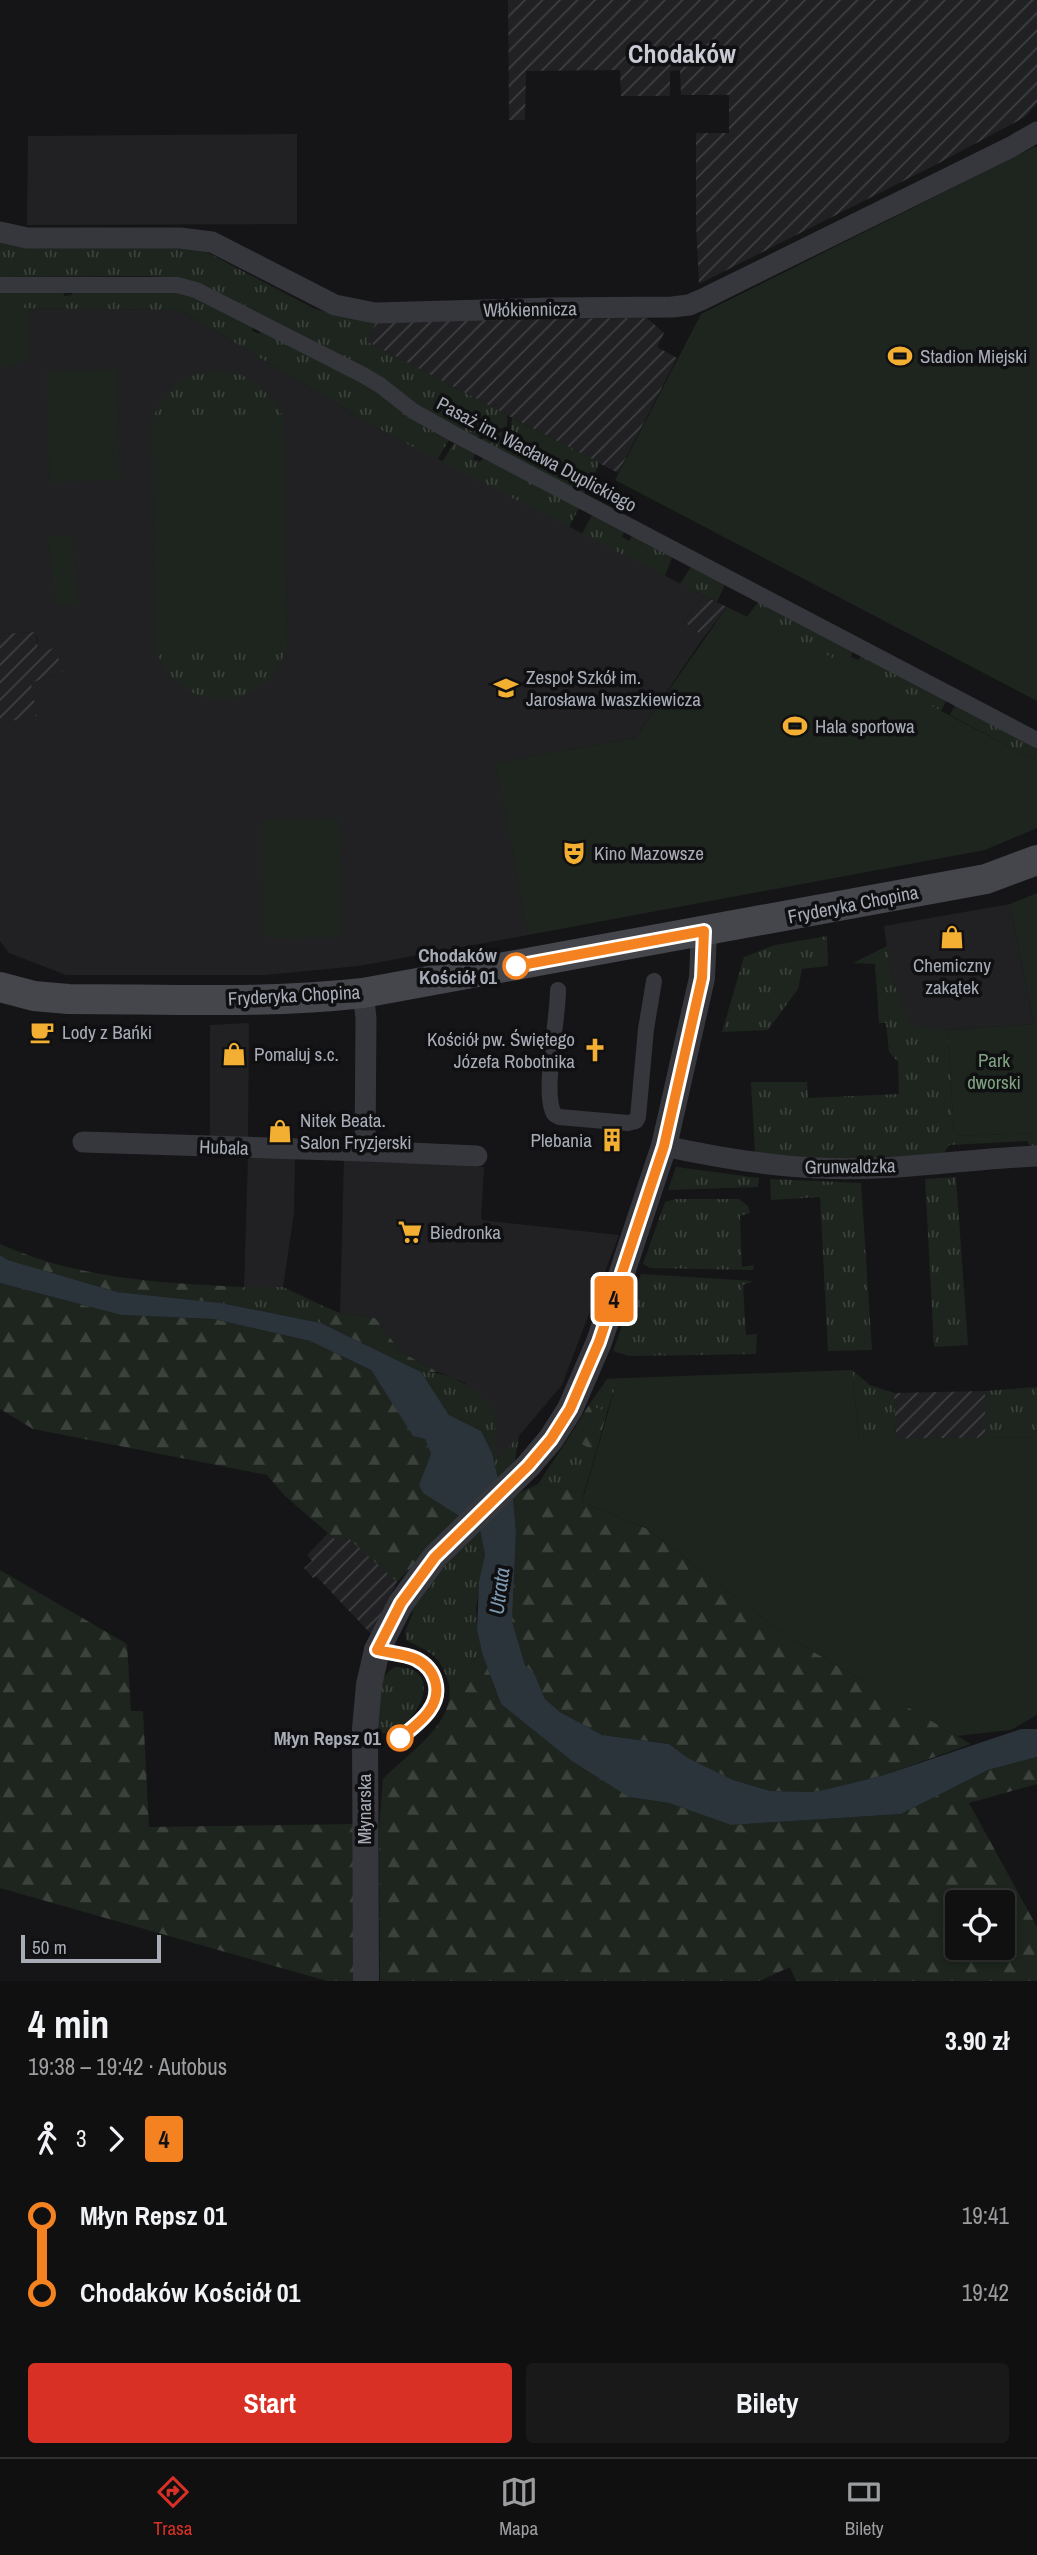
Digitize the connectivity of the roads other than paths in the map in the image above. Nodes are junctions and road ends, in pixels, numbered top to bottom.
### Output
1 (1037, 132) edge
2 (0, 232) edge
3 (0, 285) edge
4 (1037, 740) edge
5 (1037, 860) edge
6 (704, 931) junction
7 (654, 981) dead end
8 (0, 987) edge
9 (558, 990) dead end
10 (363, 993) junction
11 (83, 1142) dead end
12 (664, 1146) junction
13 (365, 1151) junction
14 (477, 1156) dead end
15 (1037, 1156) edge
16 (366, 1981) edge

1 - 2 street, Włókiennicza
3 - 4 street, Pasaż im. Wacława Duplickiego
5 - 6 main road, Fryderyka Chopina
6 - 10 main road, Fryderyka Chopina
6 - 12 street, Młynarska
7 - 9 street
8 - 10 main road, Fryderyka Chopina
10 - 13 street
11 - 13 street, Hubala
12 - 15 street, Grunwaldzka
12 - 16 street, Młynarska
13 - 14 street, Hubala

